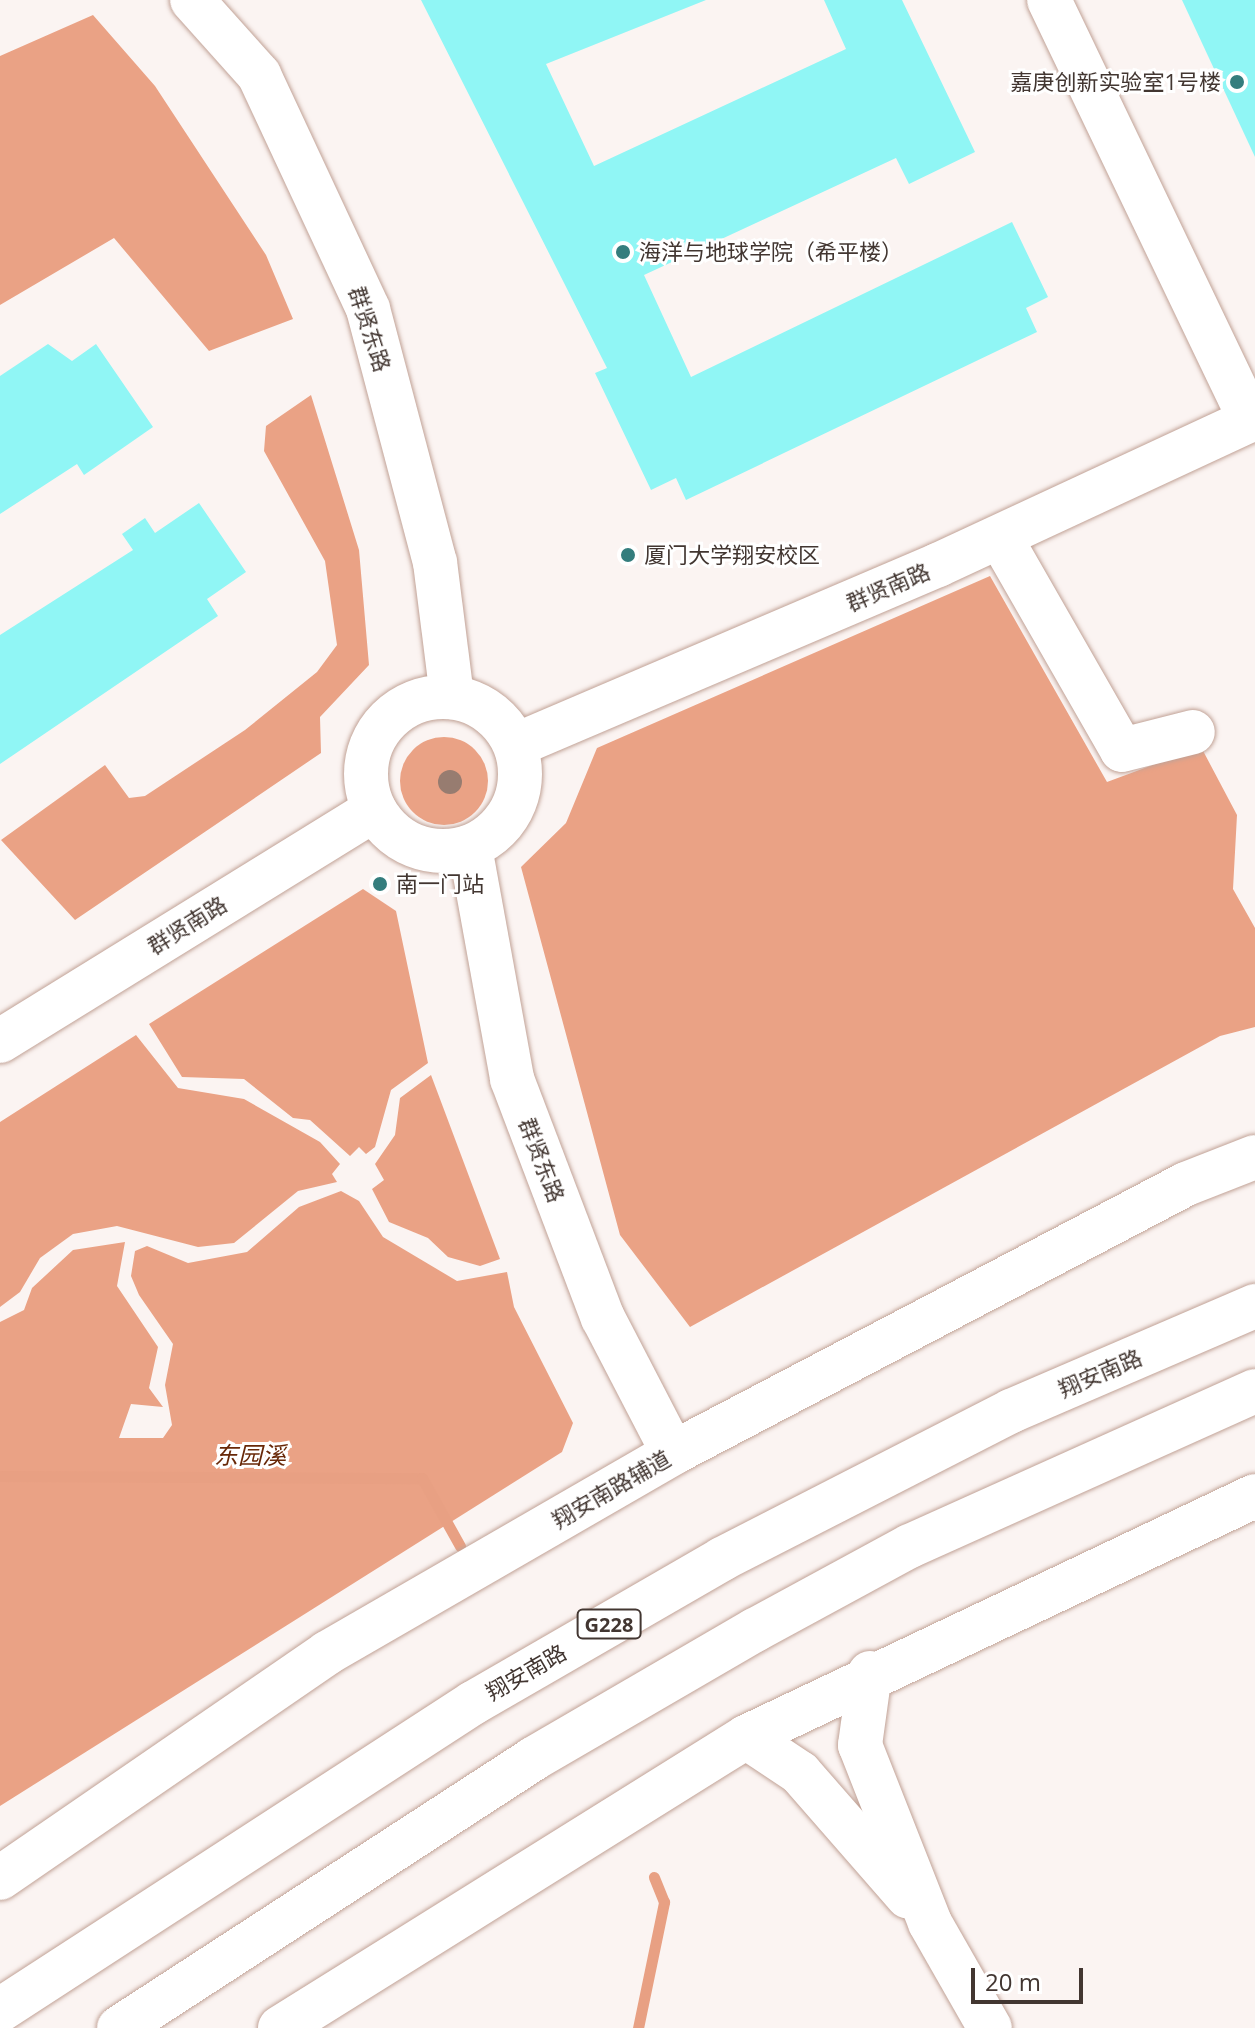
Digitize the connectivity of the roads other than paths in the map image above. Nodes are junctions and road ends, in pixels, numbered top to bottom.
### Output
1 (192, 0) edge
2 (1049, 0) edge
3 (1252, 419) edge
4 (1000, 537) junction
5 (452, 697) junction
6 (1193, 732) dead end
7 (516, 745) junction
8 (374, 810) junction
9 (470, 847) junction
10 (0, 1041) edge
11 (1255, 1157) edge
12 (1255, 1306) edge
13 (1255, 1391) edge
14 (673, 1453) junction
15 (1255, 1496) edge
16 (870, 1673) junction
17 (746, 1737) junction
18 (0, 1878) edge
19 (930, 1923) junction
20 (0, 2010) edge
21 (119, 2028) edge
22 (280, 2028) edge
23 (990, 2028) edge

1 - 5 main road, 群贤东路
2 - 3 main road
3 - 4 main road, 群贤南路
4 - 6 main road
4 - 7 main road, 群贤南路
5 - 7 main road
5 - 8 main road
7 - 9 main road
8 - 9 main road
8 - 10 main road, 群贤南路
9 - 14 main road, 群贤东路
11 - 14 main road, 翔安南路辅道
12 - 20 main road, 翔安南路 / G228
13 - 21 main road
14 - 18 main road, 翔安南路辅道
15 - 16 main road
16 - 17 main road
16 - 19 main road
17 - 19 main road
17 - 22 main road
19 - 23 main road

